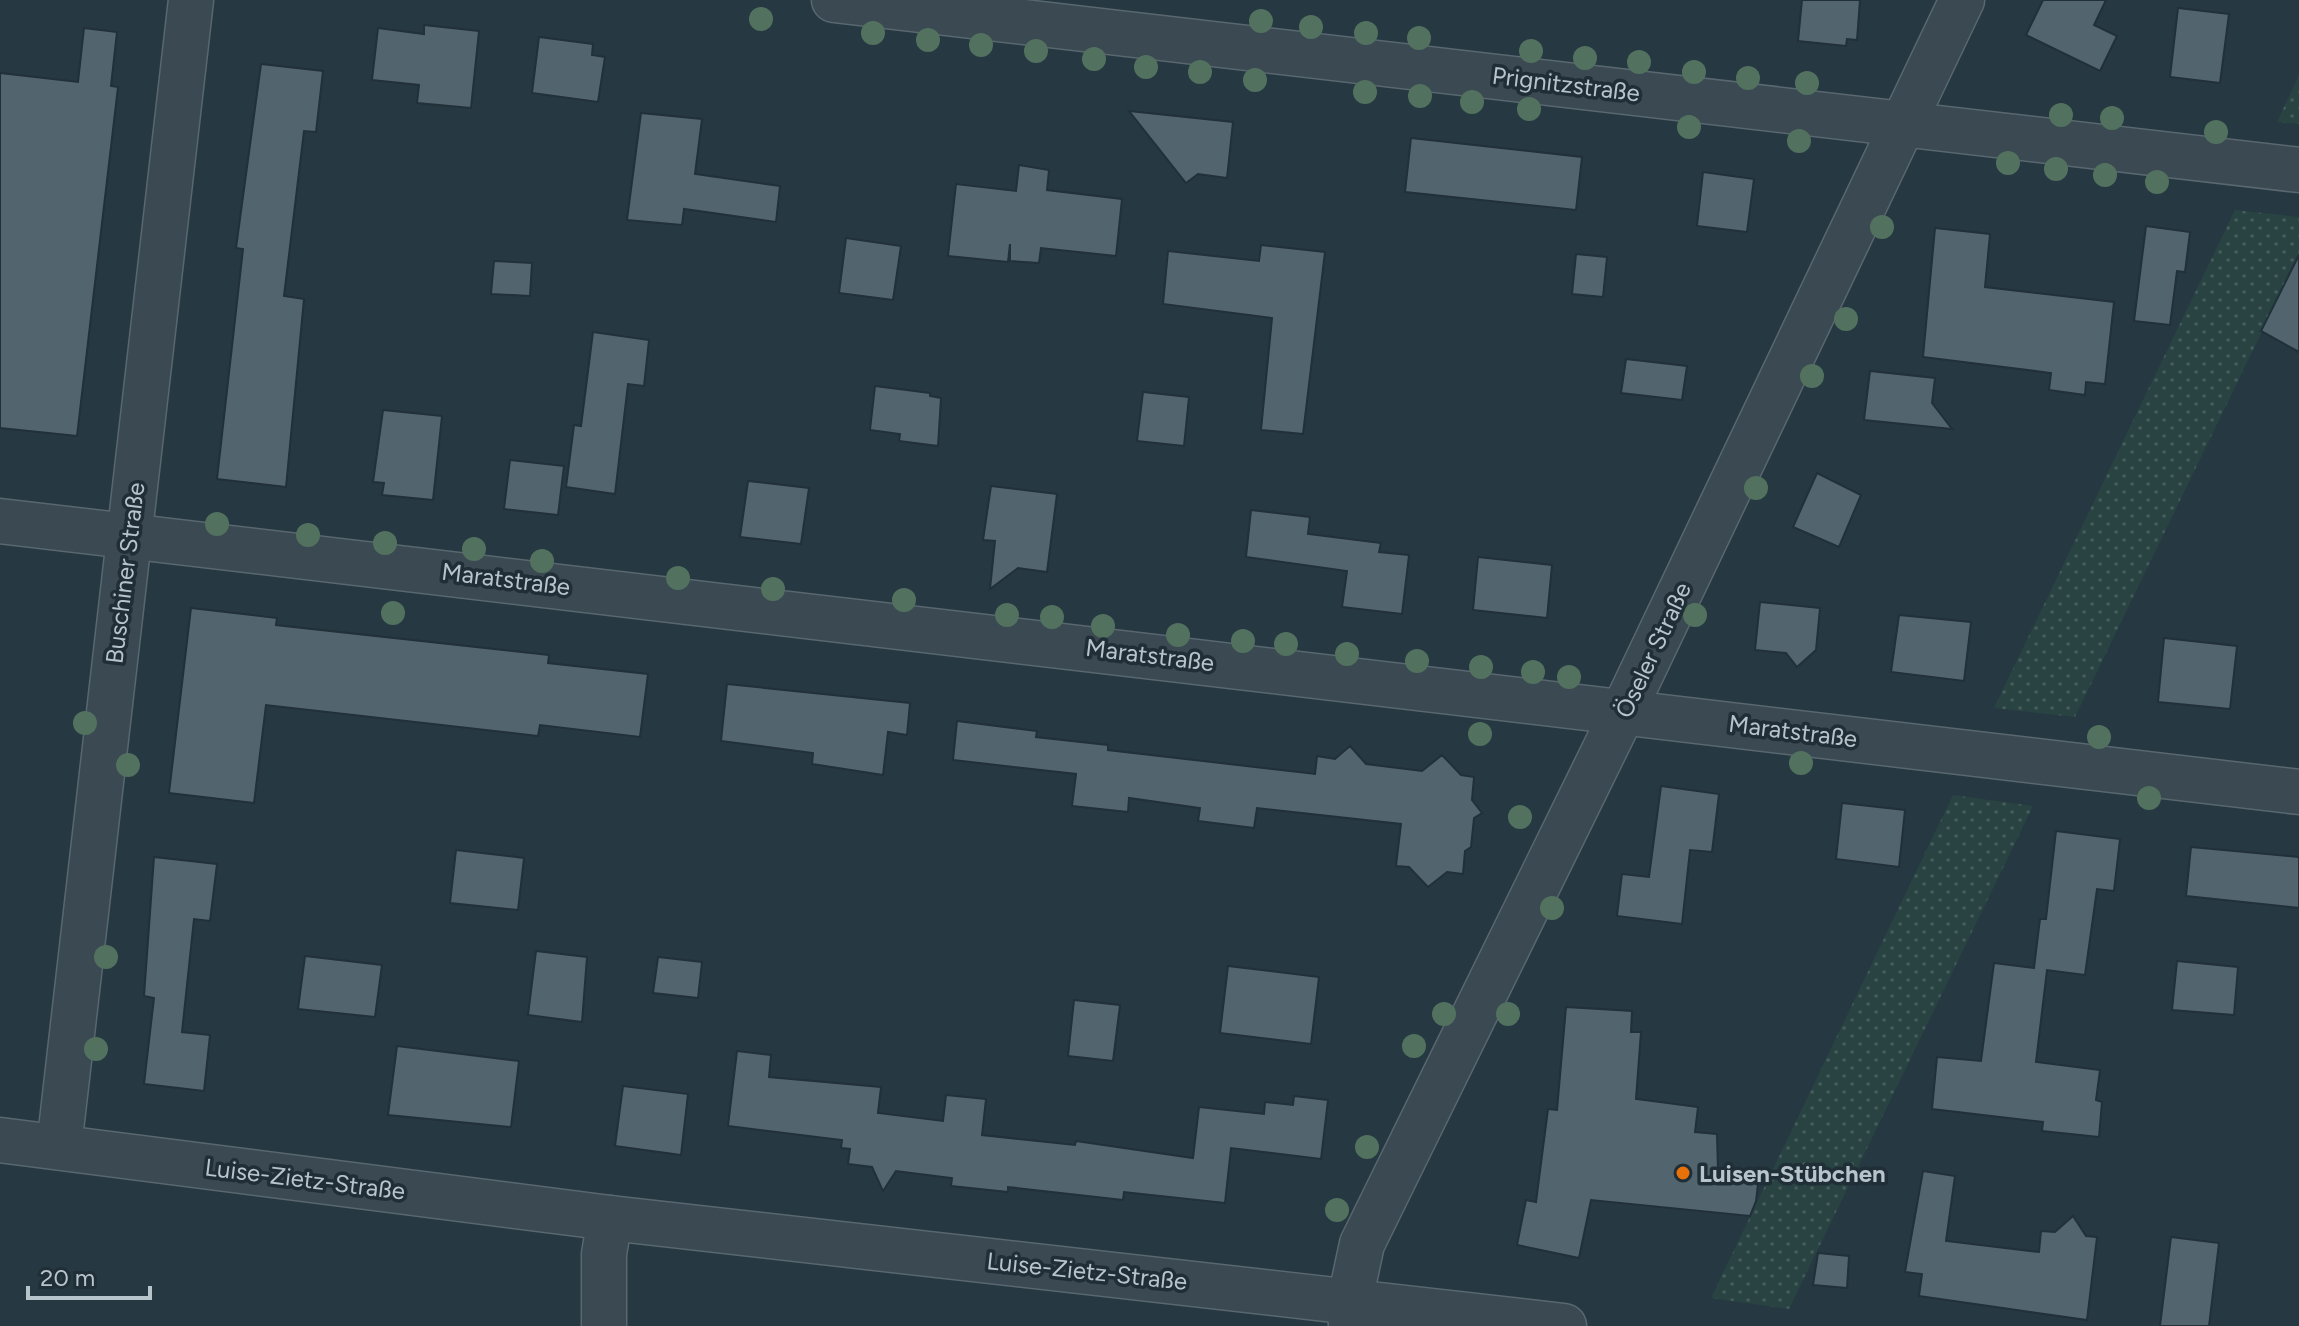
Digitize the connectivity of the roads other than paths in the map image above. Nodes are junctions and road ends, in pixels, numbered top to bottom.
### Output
1 (191, 0) edge
2 (834, 0) edge
3 (1962, 0) edge
4 (1903, 123) junction
5 (2299, 170) edge
6 (0, 521) edge
7 (130, 535) junction
8 (1624, 710) junction
9 (2299, 792) edge
10 (0, 1140) edge
11 (59, 1147) junction
12 (610, 1218) junction
13 (1351, 1313) edge
14 (604, 1326) edge
15 (1564, 1326) edge

1 - 7 street, Buschiner Straße
2 - 4 street, Prignitzstraße
3 - 4 street, Öseler Straße
4 - 5 street, Prignitzstraße
4 - 8 street, Öseler Straße
6 - 7 street, Maratstraße
7 - 8 street, Maratstraße
7 - 11 street, Buschiner Straße
8 - 9 street, Maratstraße
8 - 13 street, Öseler Straße
10 - 11 street, Luise-Zietz-Straße
11 - 12 street, Luise-Zietz-Straße
12 - 13 street, Luise-Zietz-Straße
12 - 14 street
13 - 15 street, Luise-Zietz-Straße

